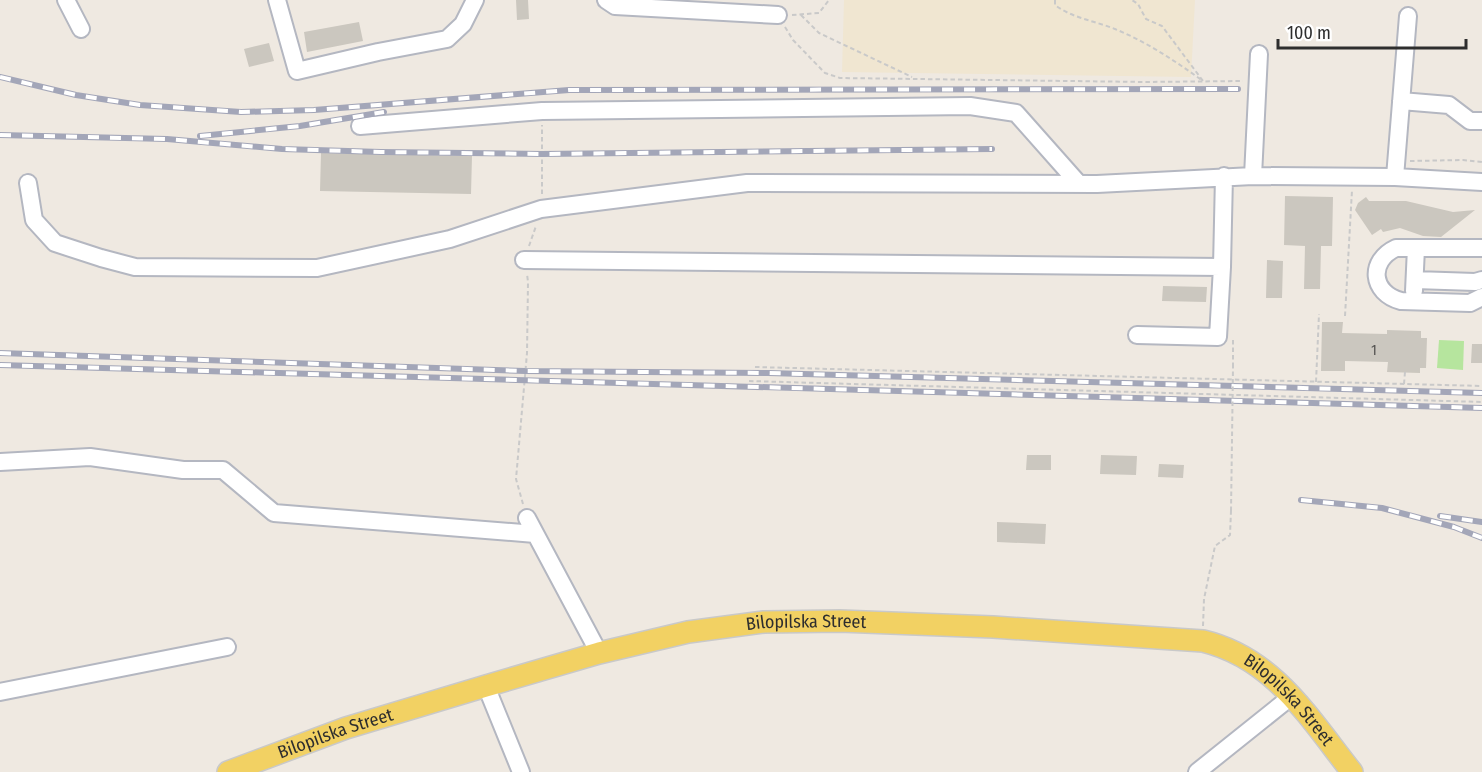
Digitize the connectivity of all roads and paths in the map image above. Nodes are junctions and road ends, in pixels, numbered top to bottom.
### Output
1 (66, 0) edge
2 (277, 0) edge
3 (475, 0) edge
4 (606, 0) edge
5 (829, 0) edge
6 (1055, 0) edge
7 (1132, 0) edge
8 (800, 14) junction
9 (778, 15) junction
10 (1408, 16) dead end
11 (81, 29) dead end
12 (1259, 54) dead end
13 (915, 79) junction
14 (1203, 81) junction
15 (1258, 81) junction
16 (1401, 101) junction
17 (542, 111) junction
18 (1476, 121) edge
19 (360, 126) dead end
20 (1224, 176) junction
21 (1253, 176) junction
22 (1353, 177) junction
23 (1395, 177) junction
24 (1482, 182) edge
25 (28, 183) dead end
26 (1079, 184) junction
27 (541, 209) junction
28 (1416, 248) junction
29 (1482, 248) edge
30 (524, 260) junction
31 (1221, 267) junction
32 (1415, 280) junction
33 (1482, 280) edge
34 (1482, 297) edge
35 (1414, 301) junction
36 (1318, 315) dead end
37 (1345, 316) dead end
38 (1137, 335) dead end
39 (754, 367) dead end
40 (1233, 367) dead end
41 (1405, 372) dead end
42 (749, 381) dead end
43 (1316, 382) junction
44 (1404, 384) junction
45 (1482, 386) edge
46 (1482, 402) edge
47 (0, 462) edge
48 (526, 518) joint
49 (535, 534) junction
50 (1203, 640) junction
51 (227, 648) dead end
52 (599, 653) junction
53 (486, 686) junction
54 (0, 692) edge
55 (1292, 696) junction
56 (228, 772) edge
57 (521, 772) edge
58 (1197, 772) edge
59 (1352, 772) edge

1 - 11 street
2 - 3 street
4 - 9 street
5 - 8 path
6 - 14 path
7 - 14 path
8 - 9 path
8 - 13 path
9 - 13 path
10 - 16 street
12 - 15 street
13 - 14 path
14 - 15 path
15 - 21 street
16 - 18 street
16 - 23 street
17 - 19 street
17 - 26 street
17 - 27 path
20 - 21 street
20 - 26 street
20 - 31 street
21 - 22 street
22 - 23 street
22 - 37 path
23 - 24 street
25 - 27 street
26 - 27 street
27 - 30 path
28 - 29 street
28 - 32 street
28 - 35 street
30 - 31 street
30 - 48 path
31 - 38 street
32 - 33 street
32 - 35 street
34 - 35 street
36 - 43 path
39 - 43 path
40 - 50 path, bridge
41 - 44 path
42 - 46 path
43 - 44 path
44 - 45 path
47 - 49 street
48 - 49 street
49 - 52 street
50 - 52 main road, Bilopilska Street
50 - 55 main road, Bilopilska Street
51 - 54 street
52 - 53 main road, Bilopilska Street
53 - 56 main road, Bilopilska Street
53 - 57 street
55 - 58 street
55 - 59 main road, Bilopilska Street

